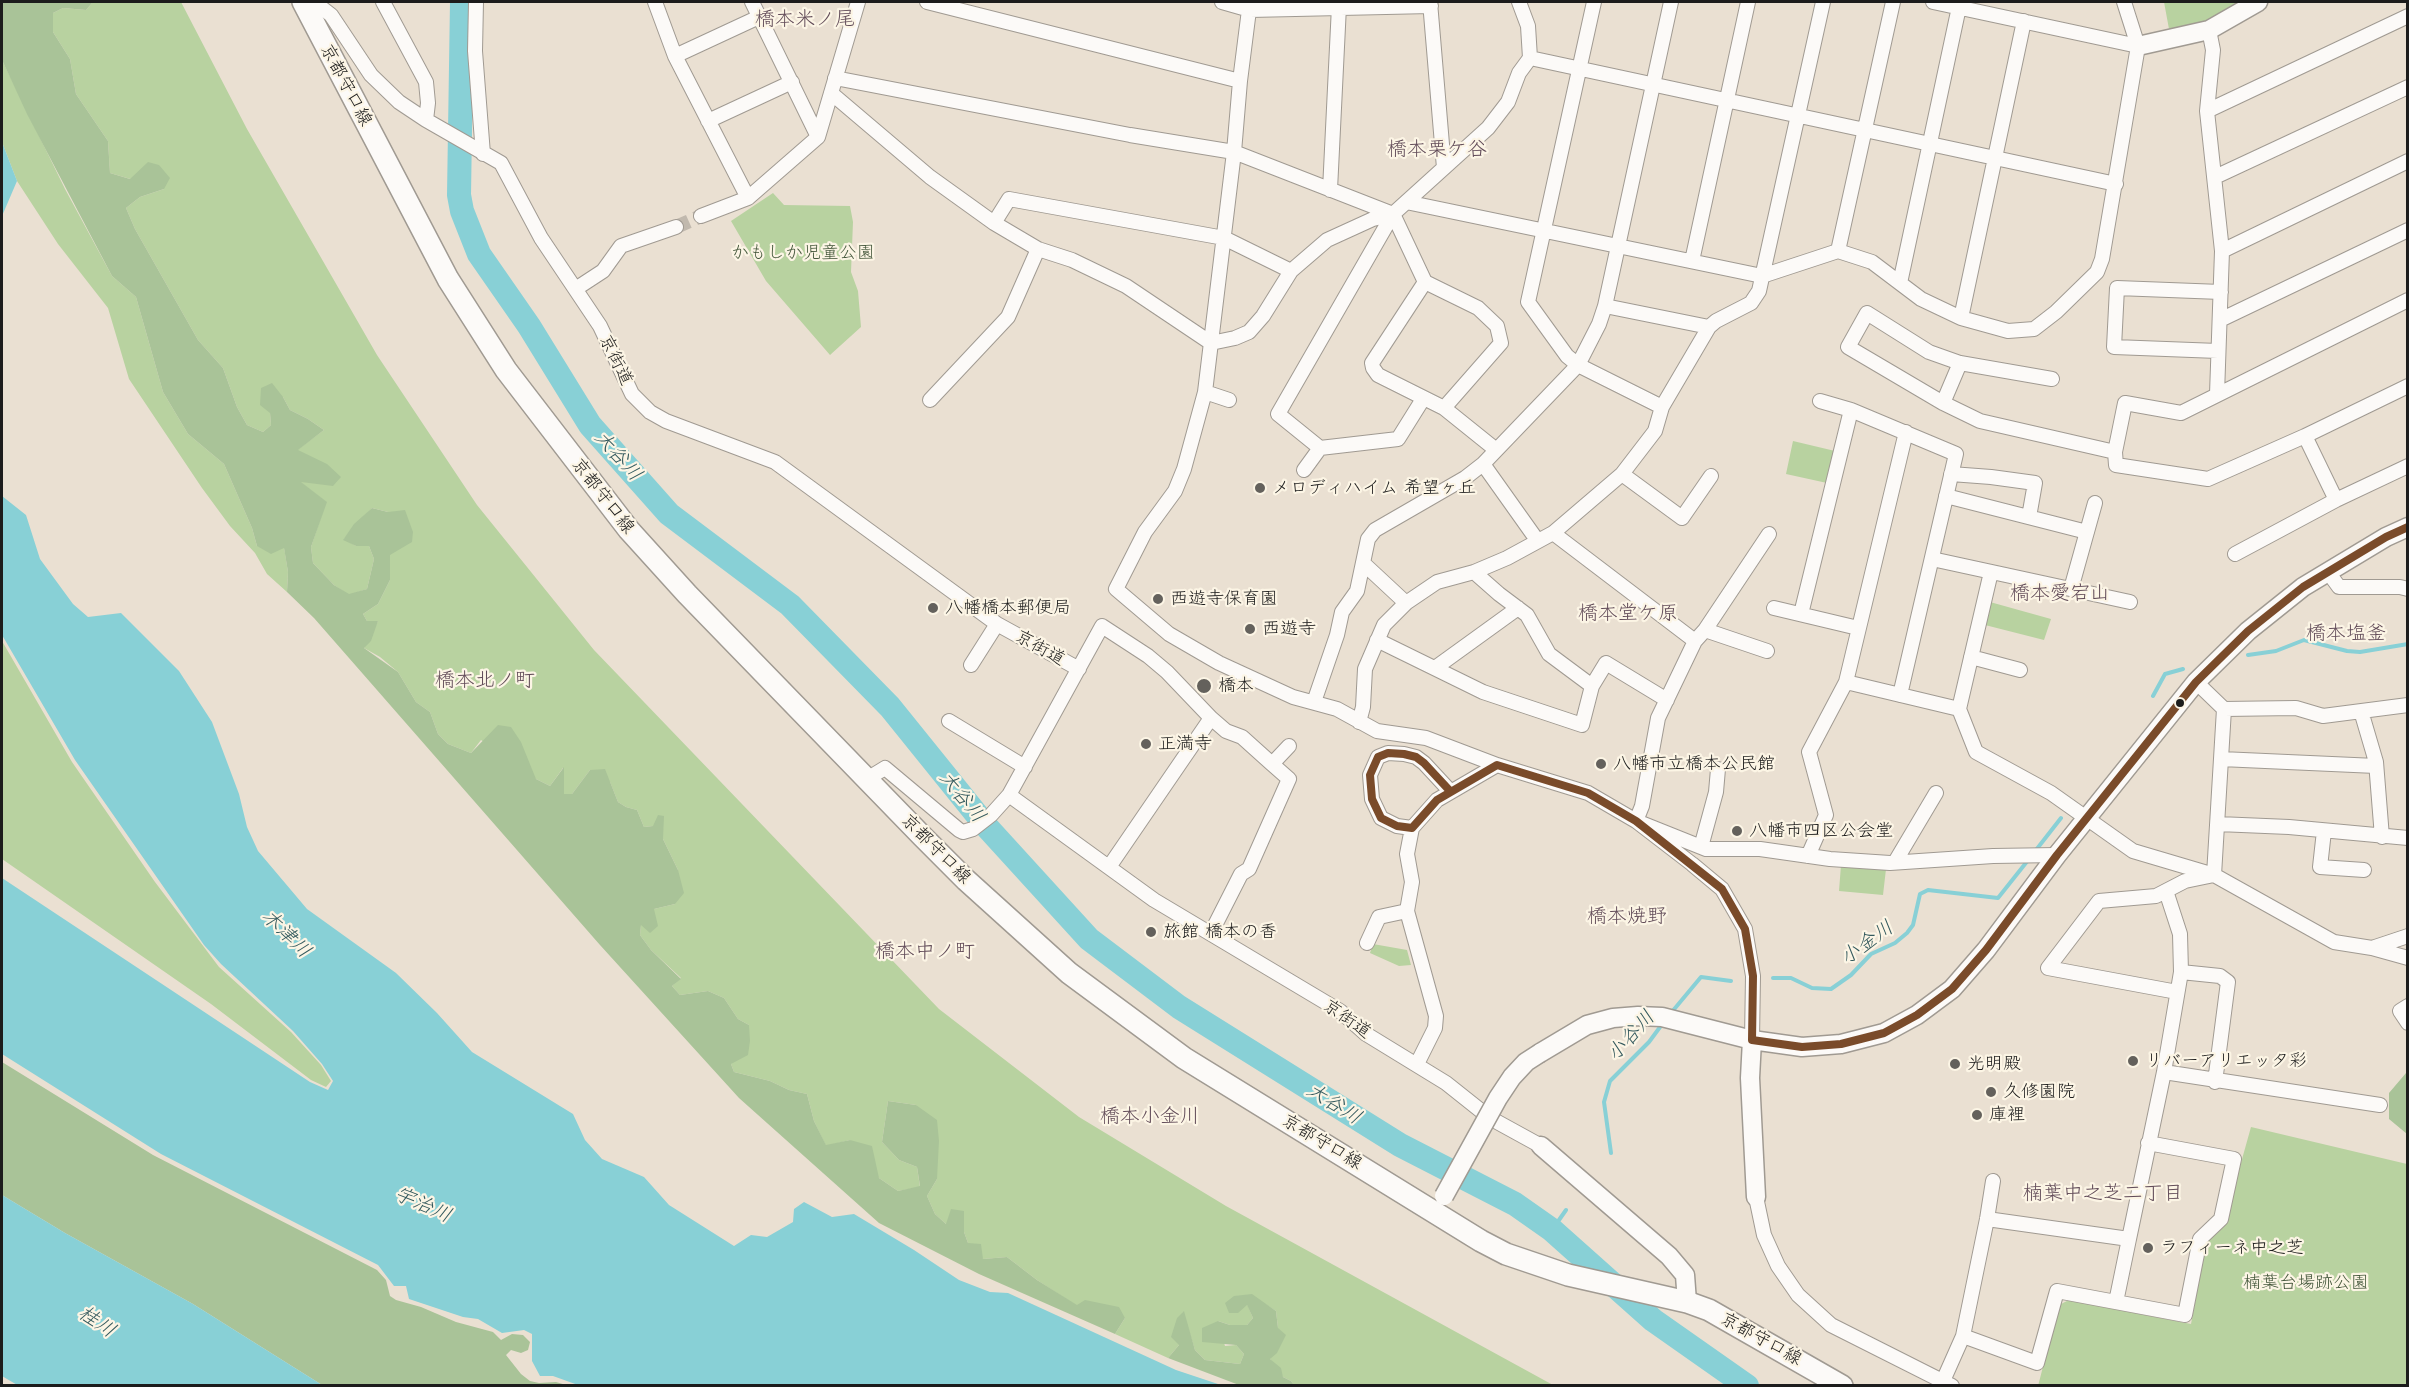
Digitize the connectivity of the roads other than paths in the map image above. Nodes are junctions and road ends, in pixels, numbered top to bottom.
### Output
1 (305, 2) edge
2 (383, 2) edge
3 (476, 2) edge
4 (655, 2) edge
5 (752, 2) edge
6 (858, 2) edge
7 (927, 2) edge
8 (1222, 2) edge
9 (1519, 2) edge
10 (1594, 2) edge
11 (1671, 2) edge
12 (1748, 2) edge
13 (1823, 2) edge
14 (1893, 2) edge
15 (1933, 2) edge
16 (2124, 2) edge
17 (2258, 2) edge
18 (1431, 4) edge
19 (1250, 6) edge
20 (1339, 6) junction
21 (1959, 7) junction
22 (2408, 16) edge
23 (759, 17) junction
24 (2024, 21) junction
25 (2210, 30) junction
26 (2138, 46) junction
27 (675, 56) junction
28 (1530, 58) junction
29 (1580, 68) junction
30 (835, 78) junction
31 (1240, 81) junction
32 (792, 82) junction
33 (1653, 84) junction
34 (2408, 87) edge
35 (831, 93) junction
36 (1727, 100) junction
37 (2207, 111) junction
38 (1798, 115) junction
39 (426, 120) junction
40 (708, 121) junction
41 (1864, 130) junction
42 (818, 137) junction
43 (1930, 144) junction
44 (1234, 152) junction
45 (483, 154) junction
46 (1995, 158) junction
47 (2408, 161) edge
48 (1444, 168) junction
49 (2215, 177) junction
50 (2116, 184) junction
51 (1330, 190) junction
52 (748, 198) junction
53 (1406, 202) junction
54 (1393, 214) junction
55 (701, 216) tunnel mouth
56 (994, 223) junction
57 (676, 227) tunnel mouth
58 (2408, 230) edge
59 (1544, 231) junction
60 (1224, 238) junction
61 (1618, 246) junction
62 (1038, 249) junction
63 (1838, 251) junction
64 (2222, 251) junction
65 (1692, 261) junction
66 (1291, 272) junction
67 (1762, 276) junction
68 (1425, 282) junction
69 (1900, 283) junction
70 (576, 288) junction
71 (2221, 292) junction
72 (2408, 300) edge
73 (1605, 306) junction
74 (1961, 318) junction
75 (2220, 320) junction
76 (1709, 327) junction
77 (1211, 343) junction
78 (2218, 351) junction
79 (1960, 363) junction
80 (1578, 364) junction
81 (2052, 379) dead end
82 (2408, 386) edge
83 (1205, 392) junction
84 (2217, 394) junction
85 (1423, 399) junction
86 (930, 400) dead end
87 (1229, 400) dead end
88 (1820, 400) dead end
89 (1942, 403) junction
90 (1662, 407) junction
91 (1444, 408) junction
92 (1851, 410) junction
93 (1906, 432) junction
94 (2305, 436) junction
95 (1320, 448) junction
96 (1495, 449) junction
97 (2115, 452) junction
98 (1483, 465) junction
99 (2408, 466) edge
100 (1305, 470) dead end
101 (1622, 474) junction
102 (1952, 474) junction
103 (1711, 476) dead end
104 (1946, 496) junction
105 (2336, 500) junction
106 (2095, 503) dead end
107 (2028, 517) junction
108 (2408, 527) edge
109 (1553, 532) junction
110 (2087, 532) junction
111 (1769, 534) dead end
112 (1538, 540) junction
113 (2235, 554) dead end
114 (1932, 559) junction
115 (1363, 563) junction
116 (1474, 572) junction
117 (1991, 572) junction
118 (2328, 572) junction
119 (2071, 589) junction
120 (2408, 589) edge
121 (2130, 602) dead end
122 (1406, 603) junction
123 (1518, 608) junction
124 (1774, 608) dead end
125 (1801, 614) junction
126 (997, 624) junction
127 (1858, 628) junction
128 (1705, 630) junction
129 (1377, 640) junction
130 (1695, 641) junction
131 (1767, 651) dead end
132 (1971, 657) junction
133 (971, 665) dead end
134 (1435, 668) junction
135 (1079, 669) junction
136 (2020, 670) dead end
137 (1846, 682) junction
138 (2196, 682) junction
139 (1592, 686) junction
140 (1900, 695) junction
141 (1666, 700) junction
142 (1314, 702) junction
143 (2408, 705) edge
144 (1959, 709) junction
145 (2224, 709) junction
146 (2361, 711) junction
147 (1211, 717) junction
148 (948, 721) dead end
149 (1359, 722) junction
150 (1289, 746) dead end
151 (2221, 759) junction
152 (1272, 764) junction
153 (1497, 765) junction
154 (2376, 766) junction
155 (1025, 767) junction
156 (1718, 769) dead end
157 (867, 779) junction
158 (1450, 791) junction
159 (1936, 793) dead end
160 (1009, 795) junction
161 (2087, 817) junction
162 (1636, 821) junction
163 (2218, 824) junction
164 (1412, 828) junction
165 (2324, 831) junction
166 (2382, 837) junction
167 (2408, 838) edge
168 (1701, 847) junction
169 (2049, 855) junction
170 (1808, 856) junction
171 (1895, 862) junction
172 (1109, 867) junction
173 (2364, 870) dead end
174 (2214, 875) junction
175 (2166, 891) junction
176 (1407, 911) junction
177 (1211, 933) junction
178 (2408, 936) edge
179 (1367, 943) dead end
180 (2372, 948) junction
181 (2408, 958) edge
182 (2181, 972) junction
183 (2177, 992) junction
184 (2408, 1006) edge
185 (2408, 1023) edge
186 (1752, 1041) junction
187 (1417, 1064) junction
188 (2164, 1072) junction
189 (2215, 1082) junction
190 (2380, 1104) dead end
191 (2148, 1143) junction
192 (1541, 1146) joint
193 (1993, 1181) dead end
194 (1756, 1197) joint
195 (1440, 1204) junction
196 (1987, 1219) junction
197 (2129, 1239) junction
198 (1687, 1302) junction
199 (2116, 1302) junction
200 (1963, 1336) junction
201 (1948, 1383) edge
202 (1842, 1386) edge

1 - 39 street
1 - 157 main road, 京都守口線
2 - 39 street
3 - 45 street
4 - 27 street
5 - 23 street
6 - 30 street
7 - 31 street
8 - 19 street
9 - 28 street
10 - 29 street
11 - 33 street
12 - 36 street
13 - 38 street
14 - 41 street
15 - 21 street
16 - 26 street
17 - 25 street
18 - 20 street
18 - 48 street
19 - 20 street
19 - 31 street
20 - 51 street
21 - 24 street
21 - 43 street
22 - 37 street
23 - 27 street
23 - 32 street
24 - 26 street
24 - 46 street
25 - 26 street
25 - 37 street
26 - 50 street
27 - 40 street
28 - 29 street
28 - 48 street
29 - 33 street
29 - 59 street
30 - 35 street
30 - 44 street
31 - 44 street
32 - 40 street
32 - 42 street
33 - 36 street
33 - 61 street
34 - 49 street
35 - 42 street
35 - 56 street
36 - 38 street
36 - 65 street
37 - 49 street
38 - 41 street
38 - 67 street
39 - 45 street, 京街道
40 - 52 street
41 - 43 street
41 - 63 street
42 - 52 street
43 - 46 street
43 - 69 street
44 - 51 street
44 - 60 street
45 - 70 street, 京街道
46 - 50 street
46 - 74 street
47 - 64 street
48 - 53 street
49 - 64 street
50 - 74 street
51 - 54 street
52 - 55 street
53 - 54 street
53 - 59 street
54 - 66 street
54 - 68 street
54 - 95 street
56 - 60 street
56 - 62 street
57 - 70 street
58 - 75 street
59 - 61 street
59 - 80 street
60 - 66 street
60 - 77 street
61 - 65 street
61 - 73 street
62 - 77 street
62 - 86 street
63 - 67 street
63 - 69 street
64 - 71 street
65 - 67 street
66 - 77 street
67 - 76 street
68 - 85 street
68 - 91 street
69 - 74 street
70 - 126 street, 京街道
71 - 75 street
71 - 78 street
72 - 84 street
73 - 76 street
73 - 80 street
75 - 78 street
76 - 90 street
77 - 83 street
78 - 84 street
79 - 81 street
79 - 89 street
79 - 89 street
80 - 90 street
80 - 96 street
82 - 94 street
83 - 87 street
83 - 142 street
84 - 97 street
85 - 91 street
85 - 95 street
88 - 92 street
89 - 97 street
90 - 101 street
91 - 96 street
92 - 93 street
92 - 125 street
93 - 102 street
93 - 127 street
94 - 97 street
94 - 105 street
95 - 100 street
96 - 98 street
98 - 112 street
98 - 115 street
99 - 105 street
101 - 103 street
101 - 109 street
102 - 104 street
102 - 107 street
104 - 107 street
104 - 114 street
105 - 113 street
106 - 110 street
107 - 110 street
108 - 118 street
109 - 112 street
109 - 130 street
110 - 119 street
111 - 128 street
112 - 116 street
114 - 117 street
114 - 140 street
115 - 122 street
115 - 142 street
116 - 122 street
116 - 123 street
117 - 119 street
117 - 132 street
118 - 120 street
118 - 138 street
119 - 121 street
122 - 129 street
123 - 134 street
123 - 139 street
124 - 125 street
125 - 127 street
126 - 133 street
126 - 135 street, 京街道
127 - 137 street
128 - 130 street
128 - 131 street
129 - 134 street
129 - 149 street
130 - 141 street
132 - 136 street
132 - 144 street
134 - 139 street
135 - 147 street
135 - 155 street, 京街道
137 - 140 street
137 - 170 street
138 - 145 street
138 - 161 street
139 - 141 street
140 - 144 street
141 - 162 street
142 - 149 street
143 - 146 street
144 - 161 street
145 - 146 street
145 - 151 street
146 - 154 street
147 - 152 street
147 - 172 street
148 - 155 street
149 - 153 street
150 - 152 street
151 - 154 street
151 - 163 street
152 - 177 street
153 - 158 street
153 - 162 street
154 - 166 street
155 - 160 street, 京街道
156 - 168 street
157 - 160 street
157 - 195 main road, 京都守口線
158 - 164 street
158 - 164 street
159 - 171 street
160 - 172 street, 京街道
161 - 169 street
161 - 174 street
162 - 168 street
162 - 186 street
163 - 165 street
163 - 174 street
164 - 176 street
165 - 166 street
165 - 173 street
166 - 167 street
168 - 170 street
169 - 171 street
169 - 186 street
170 - 171 street
172 - 177 street, 京街道
174 - 175 street
174 - 180 street
175 - 182 street
175 - 183 street
176 - 179 street
176 - 187 street
177 - 187 street, 京街道
178 - 180 street
180 - 181 street
182 - 183 street
182 - 189 street
183 - 188 street
184 - 185 street
186 - 194 street
186 - 195 street, bridge
187 - 192 street, 京街道
188 - 189 street
188 - 191 street
189 - 190 street
191 - 197 street
191 - 199 street
192 - 198 street
193 - 196 street
194 - 201 street
195 - 198 main road, 京都守口線
196 - 197 street
196 - 200 street
197 - 199 street
198 - 202 main road, 京都守口線
199 - 200 street
200 - 201 street

